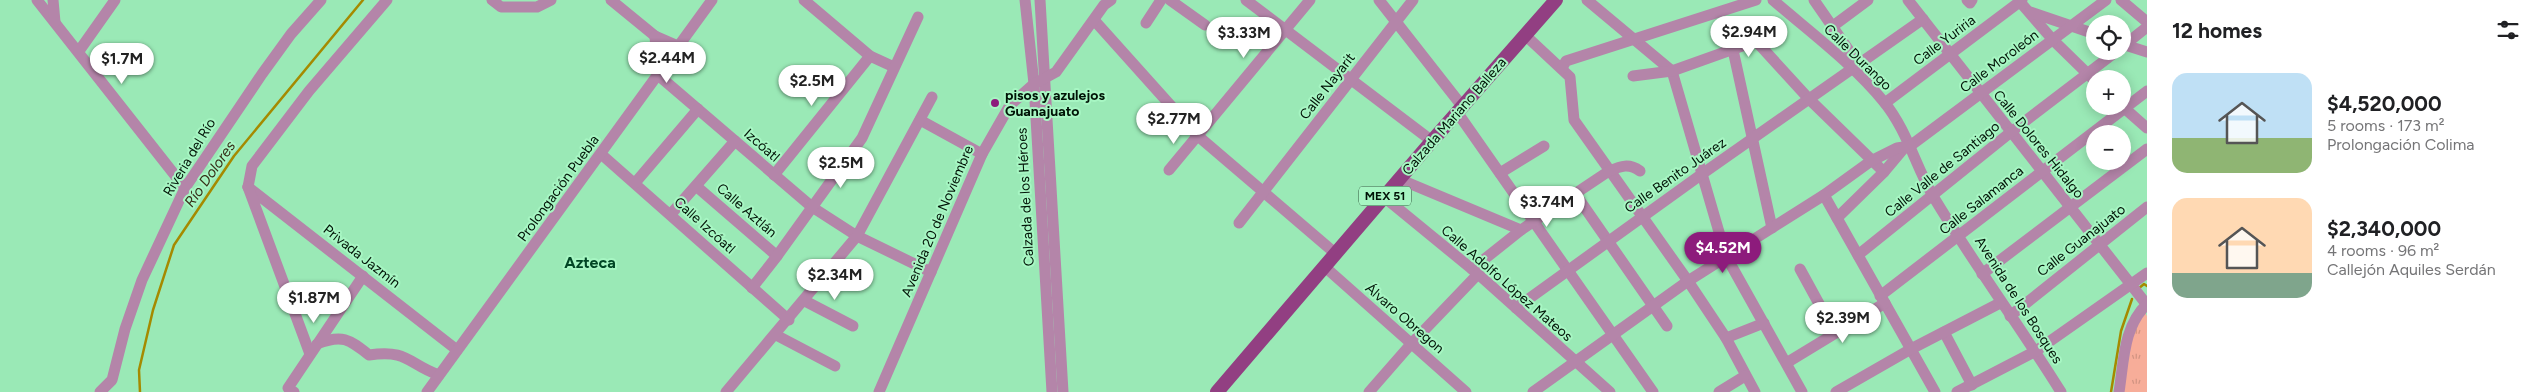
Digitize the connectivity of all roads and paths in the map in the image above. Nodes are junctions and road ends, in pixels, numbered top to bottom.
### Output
1 (36, 0) edge
2 (52, 0) edge
3 (115, 0) edge
4 (321, 0) edge
5 (388, 0) edge
6 (492, 0) edge
7 (551, 0) edge
8 (611, 0) edge
9 (712, 0) edge
10 (804, 0) edge
11 (1025, 0) edge
12 (1040, 0) edge
13 (1161, 0) edge
14 (1170, 0) edge
15 (1246, 0) edge
16 (1310, 0) edge
17 (1379, 0) edge
18 (1414, 0) edge
19 (1556, 0) edge
20 (1587, 0) edge
21 (1756, 0) edge
22 (1773, 0) edge
23 (1814, 0) edge
24 (1868, 0) edge
25 (1908, 0) edge
26 (2106, 0) edge
27 (2121, 0) edge
28 (2021, 1) edge
29 (1107, 2) edge
30 (2029, 12) junction
31 (918, 17) dead end
32 (1923, 19) junction
33 (1094, 20) junction
34 (1397, 21) junction
35 (54, 22) junction
36 (2147, 22) edge
37 (1146, 23) dead end
38 (1205, 25) dead end
39 (2072, 25) junction
40 (1832, 26) junction
41 (2147, 27) edge
42 (1285, 30) junction
43 (2086, 30) edge
44 (1525, 35) junction
45 (655, 36) junction
46 (1633, 40) junction
47 (2052, 40) junction
48 (2131, 40) edge
49 (678, 46) junction
50 (2131, 49) edge
51 (1733, 50) junction
52 (79, 51) junction
53 (2147, 52) edge
54 (1950, 54) junction
55 (870, 56) junction
56 (2109, 60) edge
57 (1856, 67) junction
58 (894, 68) junction
59 (1562, 68) junction
60 (2099, 70) edge
61 (1672, 71) junction
62 (2086, 73) edge
63 (658, 75) junction
64 (1632, 76) dead end
65 (1351, 80) junction
66 (1039, 81) junction
67 (2086, 81) edge
68 (2147, 91) edge
69 (1981, 95) junction
70 (932, 97) dead end
71 (1809, 99) junction
72 (2131, 102) edge
73 (1885, 103) junction
74 (698, 109) junction
75 (1460, 109) junction
76 (2131, 114) edge
77 (2113, 115) edge
78 (920, 120) junction
79 (2147, 128) edge
80 (2011, 132) junction
81 (1198, 136) junction
82 (1432, 140) junction
83 (1751, 140) junction
84 (735, 141) junction
85 (1544, 146) dead end
86 (1908, 146) junction
87 (2147, 149) edge
88 (601, 154) junction
89 (982, 154) junction
90 (1872, 161) junction
91 (1169, 170) dead end
92 (1609, 171) junction
93 (1640, 171) dead end
94 (2042, 171) junction
95 (1884, 172) junction
96 (1500, 173) junction
97 (774, 174) junction
98 (1702, 174) junction
99 (1399, 179) junction
100 (635, 183) junction
101 (696, 186) junction
102 (248, 187) junction
103 (185, 188) junction
104 (1264, 191) junction
105 (1576, 195) junction
106 (1824, 195) junction
107 (1933, 196) junction
108 (1384, 197) junction
109 (812, 207) junction
110 (2070, 207) junction
111 (2147, 207) edge
112 (671, 214) junction
113 (1643, 217) junction
114 (1836, 218) junction
115 (1534, 221) junction
116 (1239, 223) dead end
117 (1772, 228) junction
118 (1521, 230) junction
119 (857, 236) junction
120 (1959, 236) junction
121 (1608, 241) junction
122 (2099, 244) junction
123 (1336, 254) junction
124 (1858, 255) junction
125 (777, 256) junction
126 (1726, 256) junction
127 (1325, 267) junction
128 (1800, 269) dead end
129 (1569, 270) junction
130 (932, 272) junction
131 (1475, 272) junction
132 (2147, 272) edge
133 (1982, 274) junction
134 (363, 276) junction
135 (1688, 281) junction
136 (2132, 284) junction
137 (752, 288) junction
138 (1883, 299) junction
139 (805, 301) junction
140 (2000, 303) junction
141 (2147, 305) edge
142 (1653, 306) junction
143 (1516, 308) junction
144 (2010, 316) junction
145 (789, 320) junction
146 (1764, 323) junction
147 (853, 326) dead end
148 (1667, 326) dead end
149 (1944, 332) junction
150 (1836, 333) junction
151 (776, 335) junction
152 (1612, 336) junction
153 (1726, 338) junction
154 (317, 344) junction
155 (1411, 344) junction
156 (1911, 349) junction
157 (457, 350) junction
158 (2036, 351) junction
159 (310, 354) junction
160 (1788, 362) junction
161 (1575, 363) junction
162 (834, 366) dead end
163 (440, 376) junction
164 (1745, 376) junction
165 (1972, 385) junction
166 (100, 392) edge
167 (294, 392) edge
168 (427, 392) edge
169 (726, 392) edge
170 (879, 392) edge
171 (1052, 392) edge
172 (1063, 392) edge
173 (1217, 392) edge
174 (1369, 392) edge
175 (1466, 392) edge
176 (1533, 392) edge
177 (1610, 392) edge
178 (1653, 392) edge
179 (1719, 392) edge
180 (1756, 392) edge
181 (1802, 392) edge
182 (1836, 392) edge
183 (1935, 392) edge
184 (1957, 392) edge
185 (2061, 392) edge
186 (2119, 392) edge

1 - 35 street
2 - 35 street
3 - 52 street
4 - 103 street, Riveria del Río
5 - 102 street
6 - 7 street
8 - 45 street
9 - 49 street, Prolongación Puebla
10 - 55 street
11 - 66 street, Calzada de los Héroes
12 - 66 street, Calzada de los Héroes
13 - 37 street
14 - 38 street
15 - 42 street
16 - 42 street
17 - 34 street
18 - 34 street, Calle Nayarit
19 - 44 main road, Calzada Mariano Balleza / MEX 51
20 - 46 street
21 - 46 street
22 - 57 street, Calle Durango
23 - 40 street
24 - 40 street
25 - 32 street, Calle Dolores Hidalgo
26 - 39 street, Calle Moroleón
27 - 36 street
28 - 30 street
28 - 54 street, Calle Yuriria
29 - 33 street, Avenida 20 de Noviembre
30 - 39 street
30 - 47 street
31 - 58 street
32 - 54 street, Calle Dolores Hidalgo
32 - 57 street, Calle Benito Juárez
33 - 66 street, Avenida 20 de Noviembre
33 - 81 street
34 - 65 street, Calle Nayarit
34 - 75 street
35 - 52 street
39 - 43 street
39 - 47 street, Calle Moroleón
40 - 57 street
41 - 48 street, Calle Valle de Santiago
42 - 65 street
42 - 81 street
44 - 59 street
44 - 75 main road, Calzada Mariano Balleza / MEX 51
45 - 49 street
45 - 63 street
46 - 59 street
46 - 61 street
47 - 62 street
47 - 69 street, Calle Moroleón
49 - 63 street, Prolongación Puebla
50 - 53 street
51 - 61 street
51 - 71 street
51 - 83 street
52 - 103 street
54 - 69 street, Calle Dolores Hidalgo
54 - 73 street, Calle Yuriria
55 - 58 street
55 - 97 street
56 - 60 street, Calle Valle de Santiago
57 - 71 street, Calle Benito Juárez
57 - 73 street, Calle Durango
58 - 109 street
59 - 92 street
61 - 64 street
61 - 98 street
63 - 74 street, Izcóatl
63 - 88 street, Prolongación Puebla
65 - 82 street
65 - 104 street, Calle Nayarit
66 - 89 street, Avenida 20 de Noviembre
66 - 171 street, Calzada de los Héroes
66 - 172 street, Calzada de los Héroes
67 - 80 street, Calle Valle de Santiago
68 - 72 street, Calle Salamanca
69 - 80 street, Calle Dolores Hidalgo
69 - 86 street, Calle Moroleón
70 - 78 street
71 - 83 street, Calle Benito Juárez
71 - 90 street
73 - 86 street, Calle Durango
74 - 84 street, Izcóatl
74 - 100 street
75 - 82 main road, Calzada Mariano Balleza / MEX 51
75 - 96 street
76 - 79 street
77 - 94 street, Calle Salamanca
78 - 89 street
78 - 119 street
80 - 94 street, Calle Dolores Hidalgo
80 - 107 street, Calle Valle de Santiago
81 - 91 street
81 - 104 street
82 - 99 main road, Calzada Mariano Balleza / MEX 51
83 - 98 street, Calle Benito Juárez
83 - 117 street
84 - 97 street, Izcóatl
84 - 101 street
85 - 96 street
86 - 90 street
86 - 95 street
86 - 107 street, Avenida de los Bosques
87 - 110 street
88 - 100 street, Calle Izcóatl
88 - 157 street, Prolongación Puebla
89 - 130 street, Avenida 20 de Noviembre
90 - 95 street
90 - 106 street
92 - 93 street
92 - 105 street
92 - 113 street
94 - 110 street, Calle Dolores Hidalgo
94 - 120 street, Calle Salamanca
95 - 114 street
96 - 115 street
97 - 109 street, Izcóatl
98 - 113 street, Calle Benito Juárez
98 - 126 street
99 - 108 main road, Calzada Mariano Balleza / MEX 51
99 - 118 street
100 - 112 street, Calle Izcóatl
101 - 112 street
101 - 125 street, Calle Aztlán
102 - 134 street, Privada Jazmín
102 - 159 street
103 - 166 street, Riveria del Río
104 - 116 street, Calle Nayarit
104 - 123 street
105 - 115 street
105 - 121 street
106 - 114 street
106 - 117 street
107 - 120 street, Avenida de los Bosques
107 - 124 street, Calle Valle de Santiago
108 - 123 main road, Calzada Mariano Balleza / MEX 51
108 - 131 street, Calle Adolfo López Mateos
109 - 119 street, Izcóatl
109 - 125 street
110 - 122 street, Calle Dolores Hidalgo
110 - 133 street
111 - 122 street, Calle Guanajuato
112 - 137 street, Calle Izcóatl
113 - 121 street, Calle Benito Juárez
113 - 135 street
114 - 124 street
115 - 118 street
115 - 129 street
117 - 126 street
118 - 131 street
119 - 130 street, Izcóatl
119 - 139 street
120 - 133 street, Avenida de los Bosques
120 - 138 street, Calle Salamanca
121 - 129 street, Calle Benito Juárez
121 - 142 street
122 - 136 street, Calle Dolores Hidalgo
122 - 144 street, Calle Guanajuato
123 - 127 main road, Calzada Mariano Balleza / MEX 51
124 - 138 street
125 - 137 street
126 - 135 street
126 - 146 street
127 - 155 street, Álvaro Obregon
127 - 173 main road, Calzada Mariano Balleza / MEX 51
128 - 150 street
129 - 143 street, Calle Benito Juárez
129 - 152 street
130 - 170 street, Avenida 20 de Noviembre
131 - 143 street, Calle Adolfo López Mateos
131 - 155 street
132 - 136 street
133 - 140 street, Avenida de los Bosques
134 - 154 street
134 - 157 street, Privada Jazmín
135 - 142 street
135 - 153 street
136 - 141 street, Calle Dolores Hidalgo
136 - 158 street
137 - 145 street, Calle Izcóatl
138 - 150 street, Calle Salamanca
138 - 156 street
139 - 145 street
139 - 147 street
140 - 144 street, Avenida de los Bosques
140 - 149 street
141 - 186 street
142 - 148 street
142 - 152 street
143 - 161 street, Calle Adolfo López Mateos
144 - 158 street, Avenida de los Bosques
145 - 151 street
146 - 153 street
146 - 160 street
149 - 156 street
149 - 165 street
150 - 160 street, Calle Salamanca
151 - 162 street
151 - 169 street
152 - 161 street
152 - 178 street
153 - 164 street
154 - 159 street
154 - 163 street
155 - 174 street
155 - 175 street, Álvaro Obregon
156 - 182 street
156 - 183 street
157 - 163 street, Prolongación Puebla
158 - 165 street
158 - 185 street, Avenida de los Bosques
159 - 167 street
160 - 181 street
161 - 176 street
161 - 177 street, Calle Adolfo López Mateos
163 - 168 street, Prolongación Puebla
164 - 179 street
164 - 180 street
165 - 184 street

